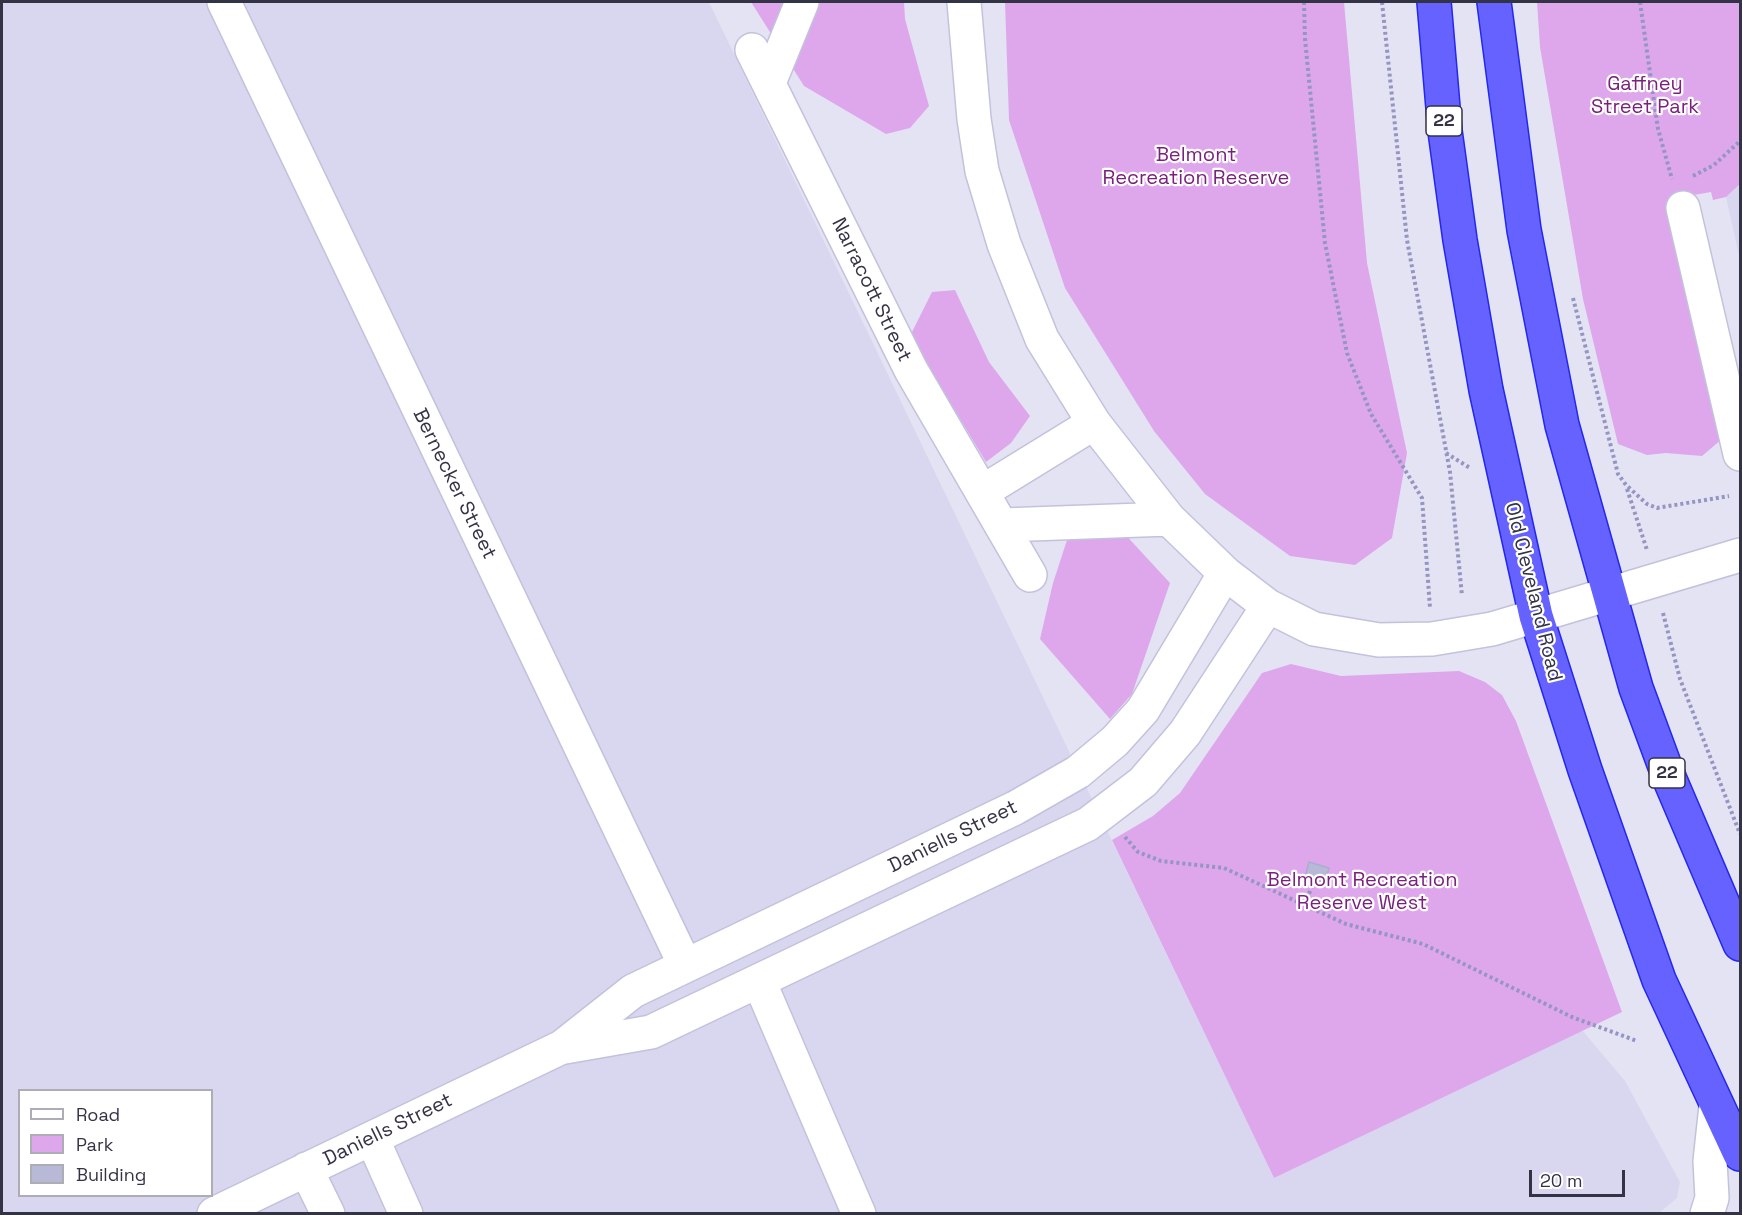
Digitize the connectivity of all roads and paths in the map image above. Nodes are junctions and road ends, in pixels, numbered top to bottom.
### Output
1 (224, 2) edge
2 (802, 2) edge
3 (964, 2) edge
4 (1304, 2) edge
5 (1382, 2) edge
6 (1434, 2) edge
7 (1494, 2) edge
8 (1640, 2) edge
9 (753, 51) dead end
10 (770, 83) junction
11 (1740, 141) edge
12 (1678, 197) junction
13 (1572, 293) dead end
14 (1094, 423) junction
15 (1740, 454) edge
16 (1626, 485) junction
17 (982, 492) junction
18 (1729, 496) dead end
19 (1169, 519) junction
20 (1003, 525) junction
21 (1740, 555) edge
22 (1225, 573) junction
23 (1030, 576) dead end
24 (1655, 581) junction
25 (1612, 595) junction
26 (1462, 596) dead end
27 (1268, 606) junction
28 (1536, 616) junction
29 (1432, 639) junction
30 (1122, 834) dead end
31 (1740, 834) edge
32 (1313, 883) dead end
33 (1305, 905) junction
34 (1740, 944) edge
35 (685, 965) junction
36 (759, 981) junction
37 (1637, 1041) dead end
38 (562, 1047) junction
39 (1716, 1106) junction
40 (372, 1137) junction
41 (1740, 1154) edge
42 (306, 1169) junction
43 (214, 1214) edge
44 (328, 1214) edge
45 (406, 1214) edge
46 (859, 1214) edge
47 (1707, 1214) edge

1 - 35 street, Bernecker Street
2 - 10 street
3 - 14 street
4 - 29 path
5 - 26 path
6 - 28 highway, Old Cleveland Road / 22
7 - 25 highway, 22
8 - 12 path
9 - 10 street, Narracott Street
10 - 17 street, Narracott Street
11 - 12 path
12 - 15 street
13 - 16 path
14 - 17 street
14 - 19 street
16 - 18 path
16 - 24 path
17 - 20 street, Narracott Street
19 - 20 street
19 - 22 street
20 - 23 street, Narracott Street
21 - 24 street
22 - 27 street
22 - 35 street, Daniells Street
24 - 25 street
24 - 31 path
25 - 28 street
25 - 34 highway, 22
27 - 29 street
27 - 36 street, Daniells Street
28 - 29 street
28 - 39 highway, Old Cleveland Road / 22
30 - 33 path
32 - 33 path
33 - 37 path
35 - 38 street, Daniells Street
36 - 38 street, Daniells Street
36 - 46 street
38 - 40 street, Daniells Street
39 - 41 highway, Old Cleveland Road / 22
39 - 47 street
40 - 42 street, Daniells Street
40 - 45 street
42 - 43 street, Daniells Street
42 - 44 street

